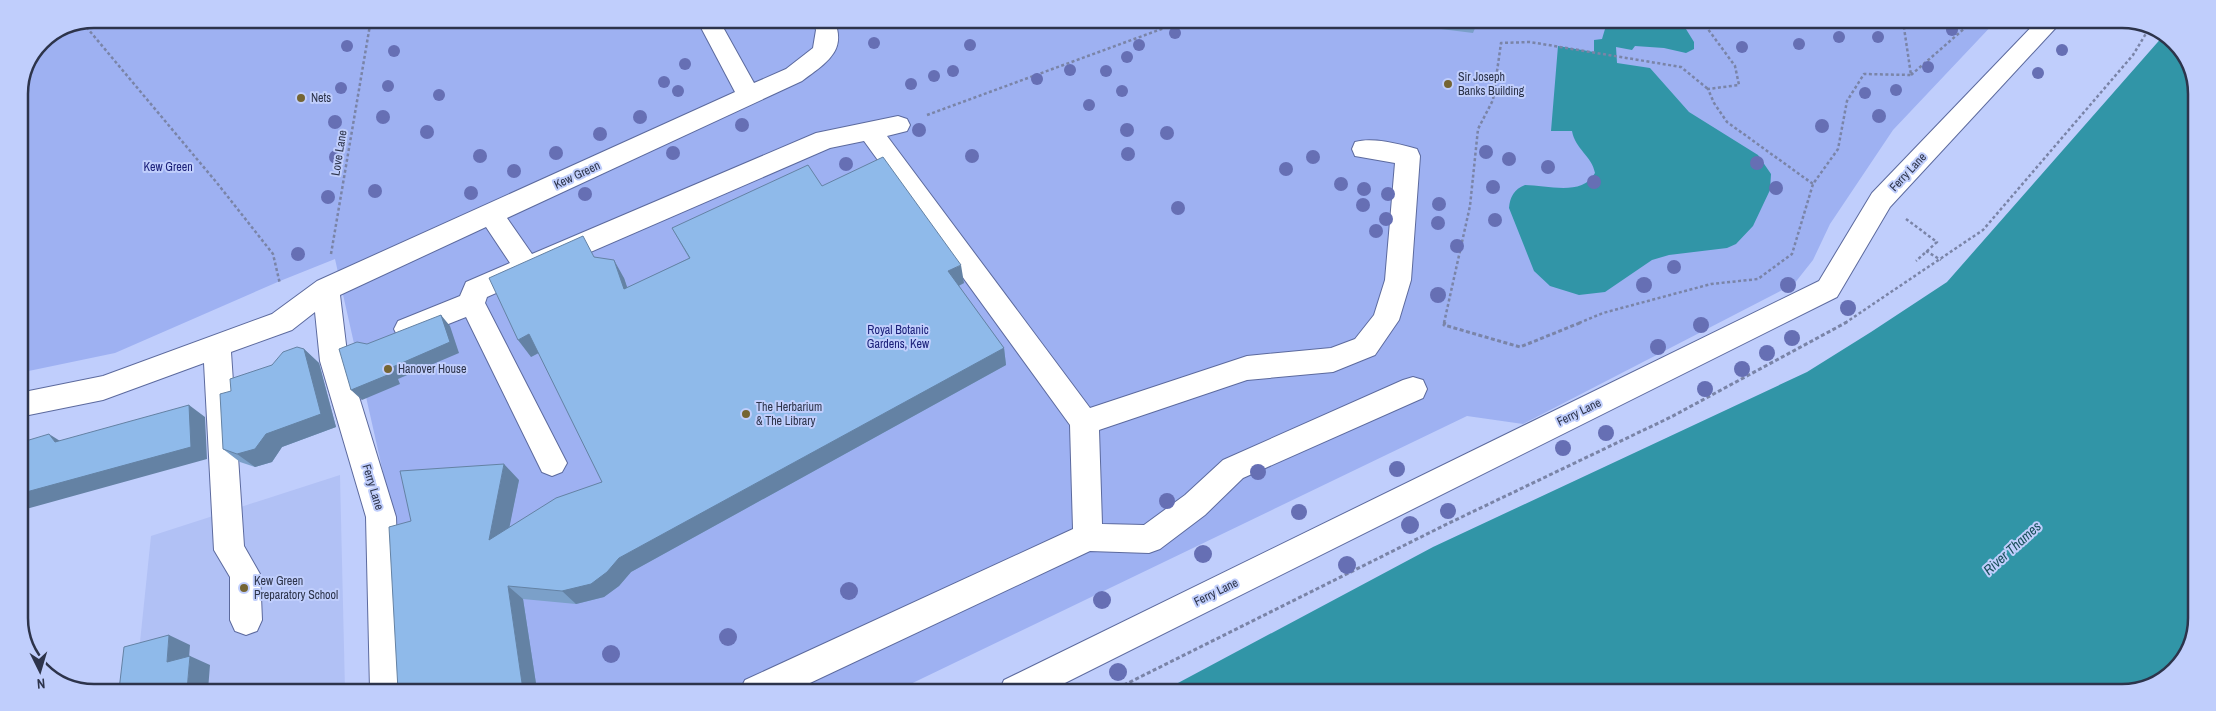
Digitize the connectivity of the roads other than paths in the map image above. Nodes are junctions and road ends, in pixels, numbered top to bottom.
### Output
1 (712, 27) edge
2 (826, 27) edge
3 (2045, 27) edge
4 (748, 95) junction
5 (898, 125) road end
6 (869, 130) junction
7 (1364, 149) dead end
8 (491, 215) junction
9 (527, 267) junction
10 (326, 289) junction
11 (472, 303) junction
12 (385, 338) edge
13 (217, 346) junction
14 (1413, 390) dead end
15 (28, 403) edge
16 (1084, 422) junction
17 (552, 463) dead end
18 (1088, 537) junction
19 (246, 620) dead end
20 (386, 684) edge
21 (769, 684) edge
22 (1029, 684) edge

1 - 4 street
2 - 4 street, Kew Green
3 - 22 street, Ferry Lane
4 - 8 street, Kew Green
5 - 6 street
6 - 9 street
6 - 16 street
7 - 16 street
8 - 9 street
8 - 10 street, Kew Green
9 - 11 street
10 - 13 street, Kew Green
10 - 20 street, Ferry Lane
11 - 12 street
11 - 17 street
13 - 15 street, Kew Green
13 - 19 street
14 - 18 street
16 - 18 street
18 - 21 street

